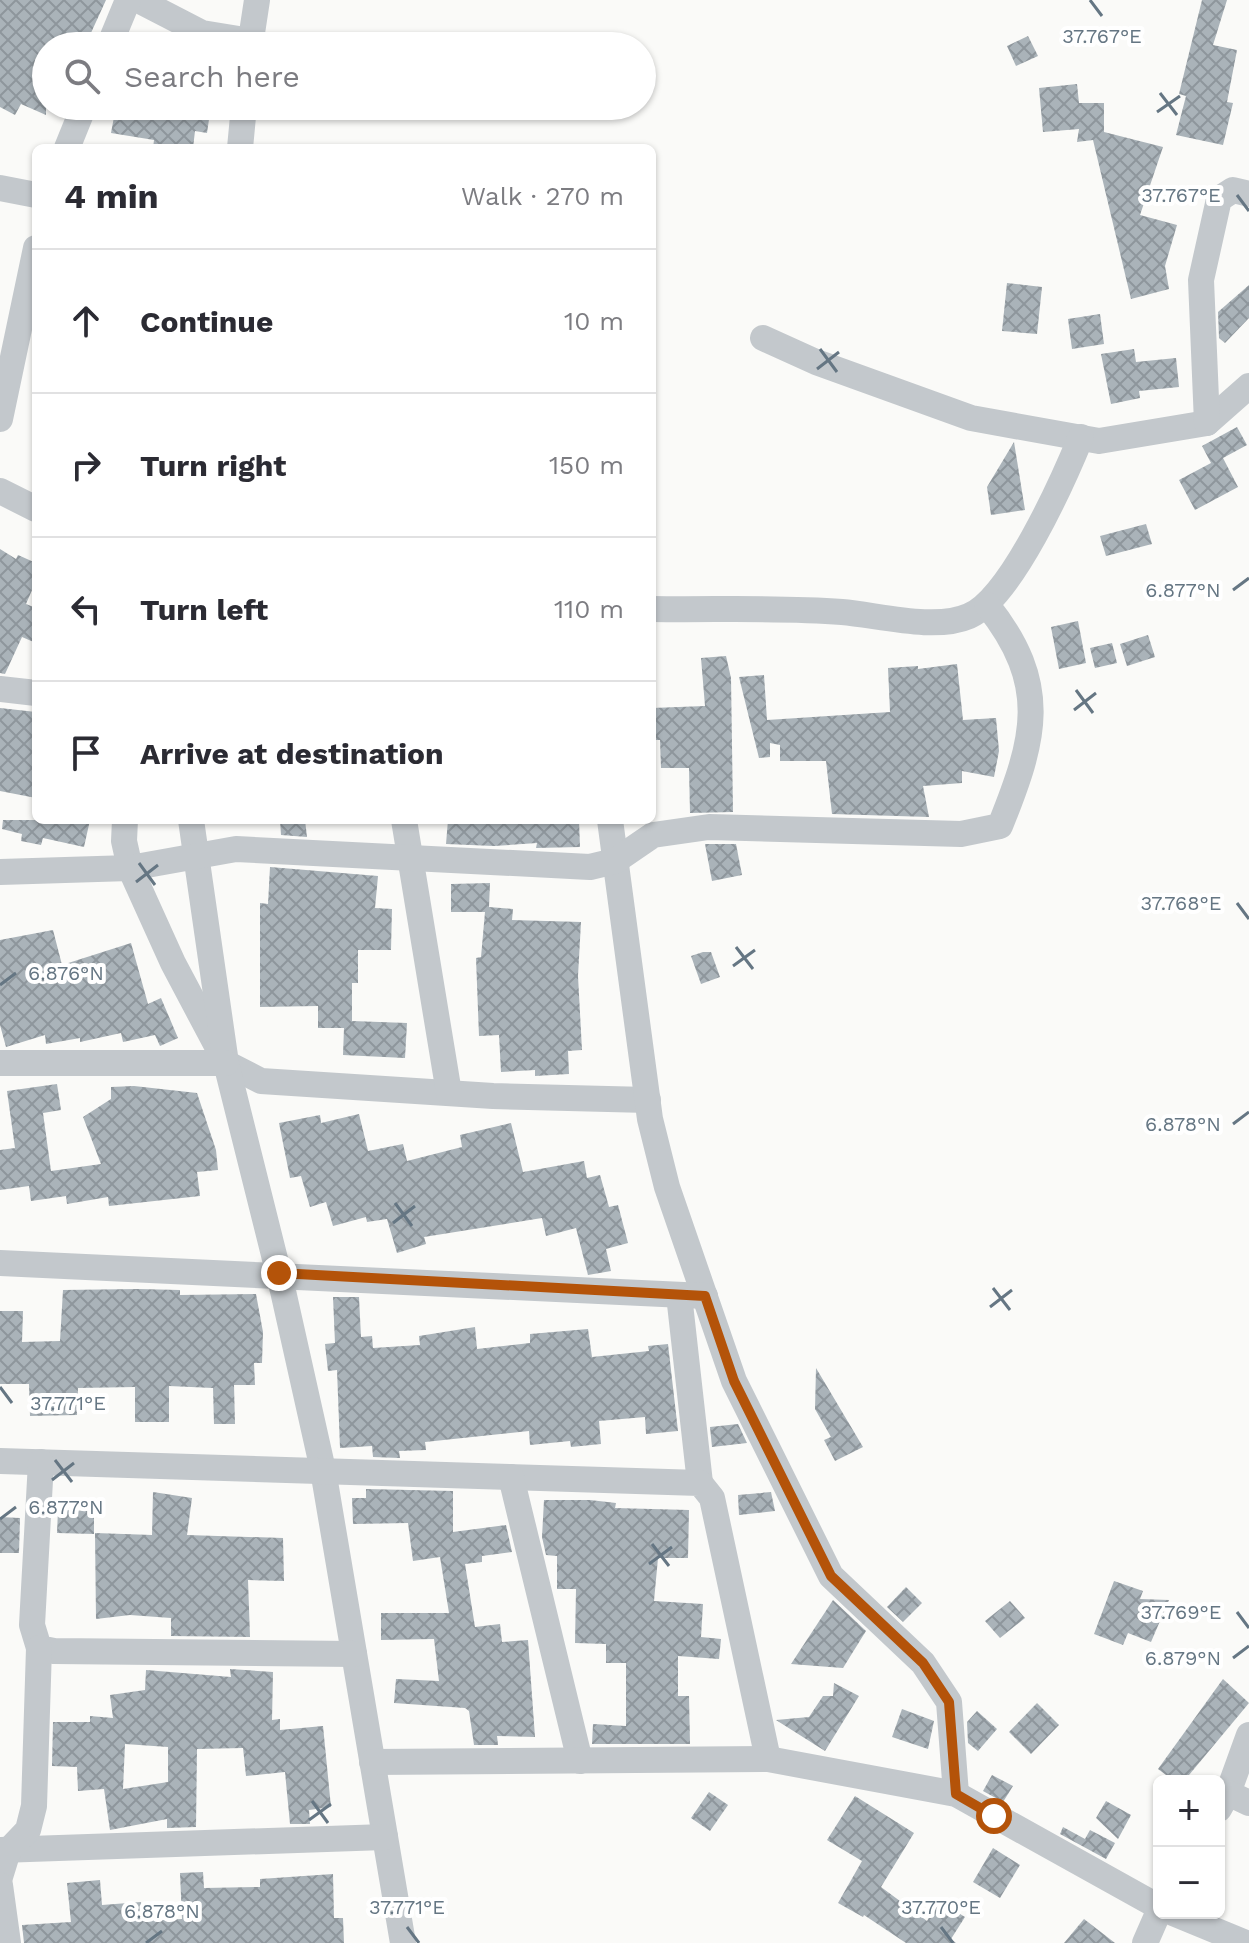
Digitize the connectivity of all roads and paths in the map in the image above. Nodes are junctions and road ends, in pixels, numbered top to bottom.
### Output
1 (128, 0) edge
2 (138, 0) edge
3 (257, 0) edge
4 (115, 32) edge
5 (200, 32) edge
6 (253, 32) edge
7 (78, 120) edge
8 (243, 120) edge
9 (69, 144) edge
10 (240, 144) edge
11 (0, 188) edge
12 (32, 194) edge
13 (1249, 194) edge
14 (32, 267) edge
15 (763, 338) dead end
16 (1249, 386) edge
17 (0, 419) edge
18 (1207, 423) junction
19 (1081, 437) junction
20 (1, 485) edge
21 (32, 506) edge
22 (987, 605) junction
23 (656, 609) edge
24 (0, 689) edge
25 (32, 693) edge
26 (125, 824) edge
27 (192, 824) edge
28 (404, 824) edge
29 (610, 824) edge
30 (196, 855) junction
31 (408, 858) junction
32 (615, 861) junction
33 (130, 868) junction
34 (0, 872) edge
35 (0, 1063) edge
36 (226, 1063) junction
37 (449, 1093) junction
38 (648, 1100) junction
39 (0, 1263) edge
40 (279, 1273) junction
41 (692, 1295) junction
42 (0, 1461) edge
43 (41, 1462) junction
44 (323, 1470) junction
45 (511, 1477) junction
46 (700, 1483) junction
47 (39, 1648) junction
48 (354, 1654) junction
49 (1249, 1735) edge
50 (768, 1759) junction
51 (580, 1761) junction
52 (372, 1762) junction
53 (956, 1794) junction
54 (1232, 1802) edge
55 (385, 1837) junction
56 (4, 1850) edge
57 (0, 1877) edge
58 (0, 1885) edge
59 (1153, 1906) edge
60 (1155, 1919) edge
61 (1188, 1919) edge
62 (8, 1943) edge
63 (403, 1943) edge
64 (1145, 1943) edge
65 (1246, 1943) edge

1 - 4 street
2 - 5 street
3 - 6 street
7 - 9 street
8 - 10 street
11 - 12 street
13 - 18 street
14 - 17 street
15 - 19 street
16 - 18 street
18 - 19 street
19 - 22 street
20 - 21 street
22 - 23 street
22 - 32 street
24 - 25 street
26 - 33 street
27 - 30 street
28 - 31 street
29 - 32 street
30 - 31 street
30 - 33 street
30 - 36 street
31 - 32 street
31 - 37 street
32 - 38 street
33 - 34 street
33 - 36 street
35 - 36 street
36 - 37 street
36 - 40 street
37 - 38 street
38 - 41 street
39 - 40 street
40 - 41 street
40 - 44 street
41 - 46 street
41 - 53 street
42 - 43 street
43 - 44 street
43 - 47 street
44 - 45 street
44 - 48 street
45 - 46 street
45 - 51 street
46 - 50 street
47 - 48 street
47 - 56 street
48 - 52 street
49 - 54 street
50 - 51 street
50 - 53 street
51 - 52 street
52 - 55 street
53 - 59 street
55 - 56 street
55 - 63 street
56 - 57 street
58 - 62 street
60 - 64 street
61 - 65 street

